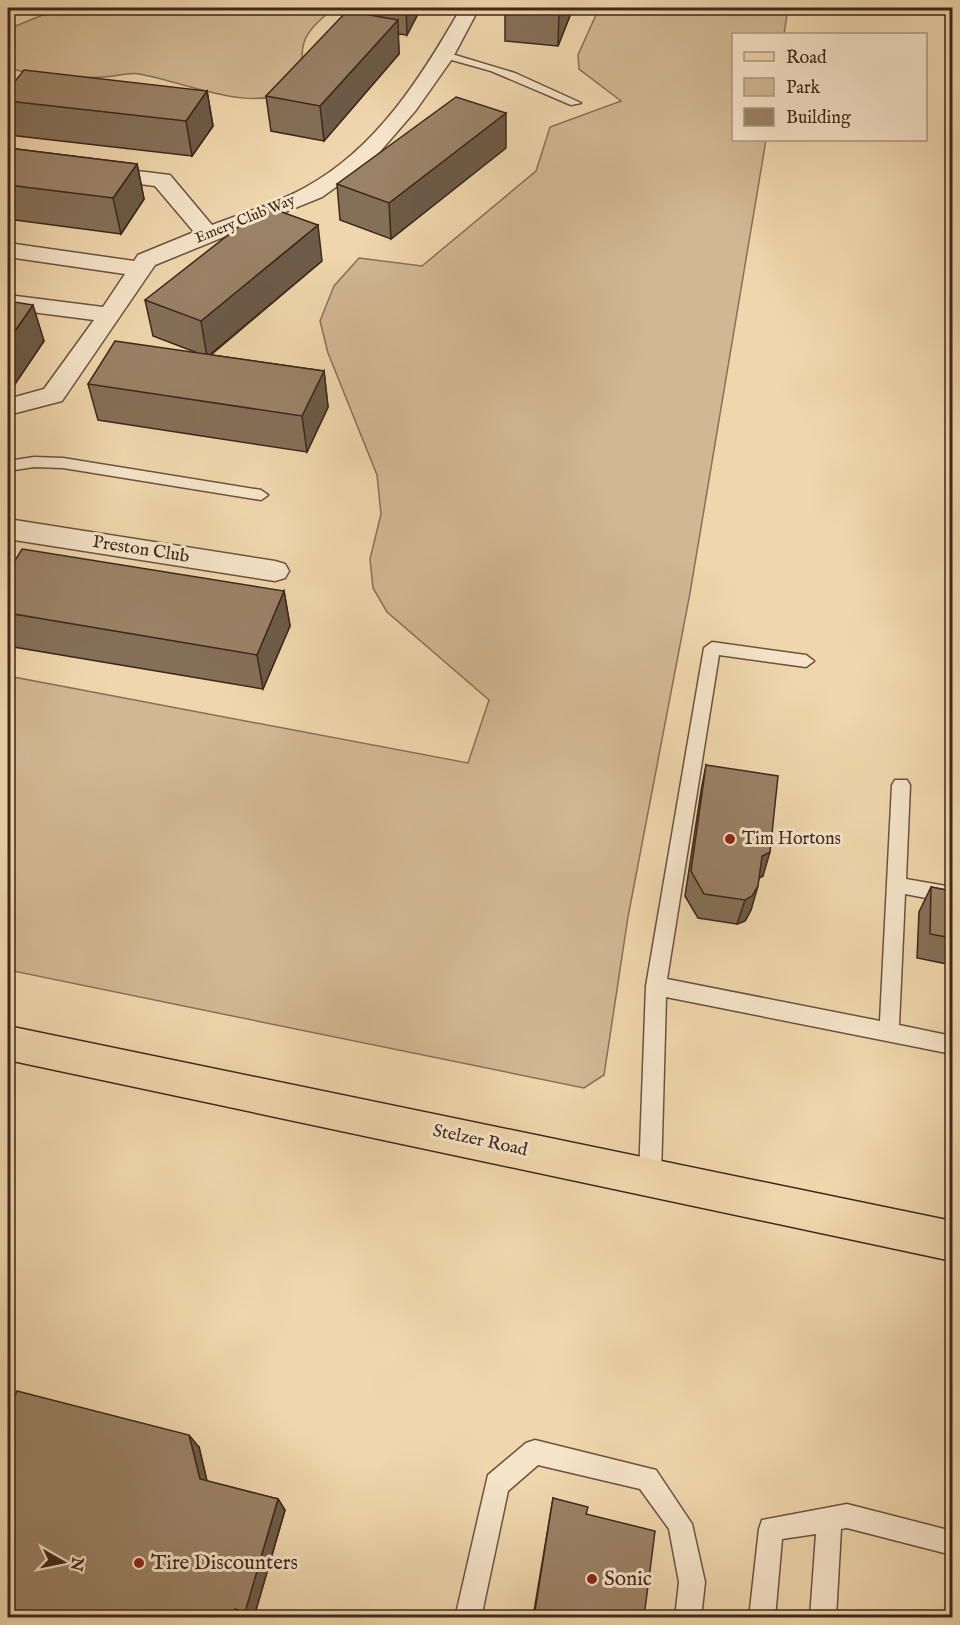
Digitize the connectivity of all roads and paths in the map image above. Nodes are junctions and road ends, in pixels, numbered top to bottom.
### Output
1 (470, 8) edge
2 (444, 55) junction
3 (575, 103) dead end
4 (8, 161) edge
5 (207, 233) junction
6 (8, 250) edge
7 (140, 269) junction
8 (8, 302) edge
9 (109, 315) junction
10 (8, 407) edge
11 (8, 466) edge
12 (261, 495) dead end
13 (8, 529) edge
14 (275, 571) dead end
15 (806, 661) dead end
16 (901, 785) dead end
17 (896, 885) junction
18 (952, 895) edge
19 (656, 986) junction
20 (889, 1032) junction
21 (8, 1042) edge
22 (952, 1045) edge
23 (650, 1176) junction
24 (952, 1241) edge
25 (829, 1519) junction
26 (952, 1543) edge
27 (468, 1617) edge
28 (688, 1617) edge
29 (762, 1617) edge
30 (823, 1617) edge

1 - 2 street, Emery Club Way
2 - 3 lane
2 - 5 street, Emery Club Way
4 - 5 street
5 - 7 street, Emery Club Way
6 - 7 street
7 - 9 street, Emery Club Way
8 - 9 street
9 - 10 street, Emery Club Way
11 - 12 lane
13 - 14 street, Preston Club
15 - 19 lane
16 - 17 lane
17 - 18 lane
17 - 20 lane
19 - 20 lane
19 - 23 lane
20 - 22 lane
21 - 23 main road, Stelzer Road
23 - 24 main road, Stelzer Road
25 - 26 lane
25 - 29 lane
25 - 30 lane
27 - 28 lane

